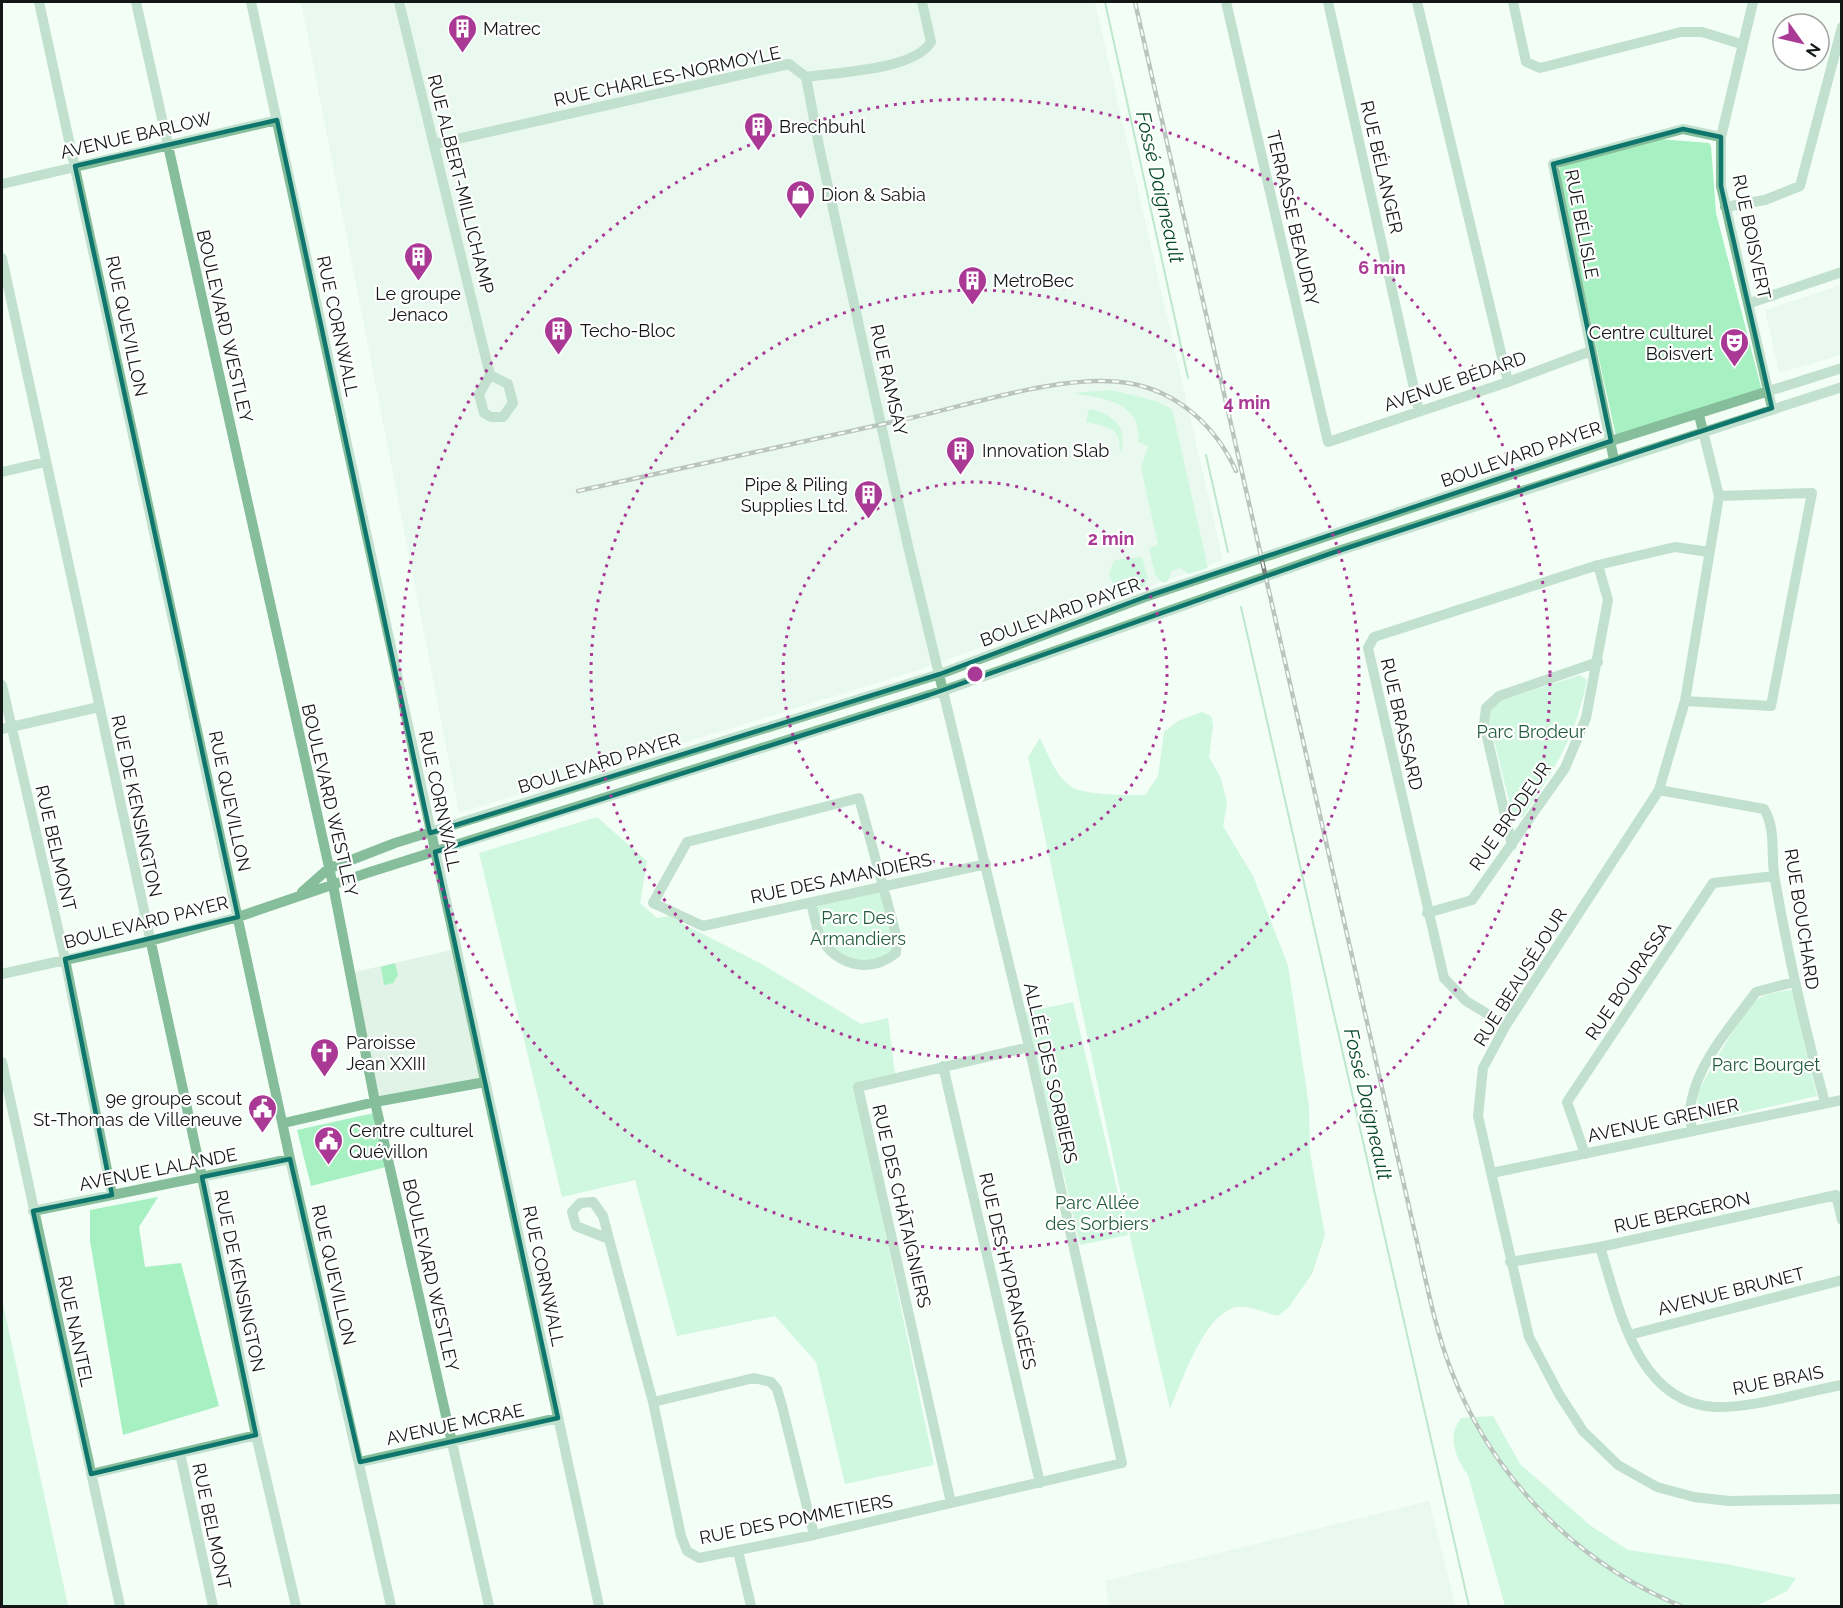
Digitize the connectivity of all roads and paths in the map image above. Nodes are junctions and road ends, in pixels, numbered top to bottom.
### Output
1 (39, 2) edge
2 (136, 2) edge
3 (251, 2) edge
4 (399, 2) edge
5 (922, 2) edge
6 (1227, 2) edge
7 (1328, 2) edge
8 (1417, 2) edge
9 (1513, 2) edge
10 (1753, 2) edge
11 (1842, 27) edge
12 (1741, 44) junction
13 (807, 77) junction
14 (277, 120) junction
15 (1721, 136) junction
16 (435, 144) junction
17 (167, 145) junction
18 (75, 166) junction
19 (2, 184) edge
20 (1725, 207) junction
21 (2, 258) edge
22 (1842, 272) edge
23 (1750, 303) junction
24 (1591, 351) junction
25 (1842, 368) edge
26 (490, 375) dead end
27 (1508, 382) junction
28 (1842, 387) edge
29 (1768, 390) junction
30 (1772, 408) junction
31 (1419, 411) junction
32 (1699, 415) junction
33 (1702, 433) junction
34 (1328, 441) joint
35 (1611, 441) junction
36 (1614, 459) junction
37 (45, 462) junction
38 (2, 472) edge
39 (1719, 496) junction
40 (1347, 531) junction
41 (1352, 547) junction
42 (1709, 552) junction
43 (1598, 566) junction
44 (1598, 662) junction
45 (940, 674) junction
46 (2, 685) edge
47 (945, 690) junction
48 (1685, 702) junction
49 (99, 707) junction
50 (6, 728) edge
51 (1659, 790) junction
52 (430, 833) junction
53 (1512, 845) junction
54 (435, 852) junction
55 (986, 864) junction
56 (328, 869) junction
57 (1774, 876) junction
58 (333, 885) junction
59 (883, 885) junction
60 (297, 896) junction
61 (811, 903) junction
62 (1427, 913) junction
63 (238, 917) junction
64 (150, 941) junction
65 (65, 959) junction
66 (2, 974) edge
67 (1794, 982) junction
68 (1506, 1024) junction
69 (1029, 1047) junction
70 (2, 1062) edge
71 (943, 1066) junction
72 (485, 1082) junction
73 (1842, 1100) edge
74 (375, 1102) junction
75 (1825, 1103) junction
76 (284, 1123) junction
77 (1692, 1131) junction
78 (1585, 1154) junction
79 (290, 1159) junction
80 (1492, 1173) junction
81 (202, 1177) junction
82 (112, 1195) junction
83 (33, 1211) junction
84 (1842, 1220) edge
85 (609, 1239) dead end
86 (1600, 1247) junction
87 (1510, 1262) junction
88 (1842, 1280) edge
89 (1629, 1335) junction
90 (1842, 1385) edge
91 (653, 1402) junction
92 (558, 1418) junction
93 (256, 1436) junction
94 (452, 1440) junction
95 (180, 1453) junction
96 (360, 1462) junction
97 (1122, 1463) joint
98 (91, 1474) junction
99 (1040, 1483) junction
100 (1842, 1499) edge
101 (951, 1503) junction
102 (814, 1535) junction
103 (738, 1551) junction
104 (120, 1606) edge
105 (213, 1606) edge
106 (296, 1606) edge
107 (390, 1606) edge
108 (489, 1606) edge
109 (600, 1606) edge
110 (751, 1606) edge

1 - 18 street, RUE QUEVILLON
2 - 17 street, BOULEVARD WESTLEY
3 - 14 street, RUE CORNWALL
4 - 16 street, RUE ALBERT-MILLICHAMP
5 - 13 street
6 - 34 street, TERRASSE BEAUDRY
7 - 31 street, RUE BÉLANGER
8 - 27 street
9 - 12 street
10 - 12 street, RUE BOISVERT
11 - 20 street
12 - 15 street, RUE BOISVERT
13 - 16 street, RUE CHARLES-NORMOYLE
13 - 45 street, RUE RAMSAY
14 - 17 street, AVENUE BARLOW
14 - 52 street, RUE CORNWALL
15 - 20 street, RUE BOISVERT
15 - 24 street, RUE BÉLISLE
16 - 26 street, RUE ALBERT-MILLICHAMP
17 - 18 street, AVENUE BARLOW
17 - 56 street, BOULEVARD WESTLEY
18 - 19 street, AVENUE BARLOW
18 - 63 street, RUE QUEVILLON
20 - 23 street, RUE BOISVERT
21 - 37 street, RUE DE KENSINGTON
22 - 23 street
23 - 29 street, RUE BOISVERT
24 - 27 street, AVENUE BÉDARD
24 - 35 street, RUE BÉLISLE
25 - 29 street, BOULEVARD PAYER
27 - 31 street, AVENUE BÉDARD
28 - 30 street, BOULEVARD PAYER
29 - 30 street, RUE BOISVERT
29 - 32 street, BOULEVARD PAYER
30 - 33 street, BOULEVARD PAYER
31 - 34 street, AVENUE BÉDARD
32 - 33 street, RUE BEAUSÉJOUR
32 - 35 street, BOULEVARD PAYER
33 - 36 street, BOULEVARD PAYER
33 - 39 street, RUE BEAUSÉJOUR
35 - 36 street, RUE BÉLISLE
35 - 40 street, BOULEVARD PAYER
36 - 41 street, BOULEVARD PAYER
37 - 38 street
37 - 49 street, RUE DE KENSINGTON
39 - 42 street, RUE BEAUSÉJOUR
39 - 48 street
40 - 41 street
40 - 45 street, BOULEVARD PAYER
41 - 47 street, BOULEVARD PAYER
42 - 43 street, RUE BRASSARD
42 - 48 street, RUE BEAUSÉJOUR
43 - 44 street, RUE BRODEUR
43 - 62 street, RUE BRASSARD
44 - 53 street, RUE BRODEUR
44 - 53 street
45 - 47 street, RUE RAMSAY
45 - 52 street, BOULEVARD PAYER
46 - 50 street, RUE BELMONT
47 - 54 street, BOULEVARD PAYER
47 - 55 street, ALLÉE DES SORBIERS
48 - 51 street, RUE BEAUSÉJOUR
49 - 50 street
49 - 64 street, RUE DE KENSINGTON
50 - 65 street, RUE BELMONT
51 - 57 street, RUE BOUCHARD
51 - 68 street, RUE BEAUSÉJOUR
52 - 54 street, RUE CORNWALL
52 - 56 street, BOULEVARD PAYER
53 - 62 street, RUE BRODEUR
54 - 58 street, BOULEVARD PAYER
54 - 72 street, RUE CORNWALL
55 - 59 street, RUE DES AMANDIERS
55 - 69 street, ALLÉE DES SORBIERS
56 - 58 street, BOULEVARD WESTLEY
56 - 60 street, BOULEVARD PAYER
57 - 67 street, RUE BOUCHARD
57 - 78 street, RUE BOURASSA
58 - 60 street, BOULEVARD PAYER
58 - 74 street, BOULEVARD WESTLEY
59 - 61 street, RUE DES AMANDIERS
59 - 61 street
59 - 61 street, RUE DES AMANDIERS
60 - 63 street, BOULEVARD PAYER
62 - 68 street, RUE BRASSARD
63 - 64 street, BOULEVARD PAYER
63 - 76 street, RUE QUEVILLON
64 - 65 street, BOULEVARD PAYER
64 - 81 street, RUE DE KENSINGTON
65 - 66 street, BOULEVARD PAYER
65 - 82 street, RUE BELMONT
67 - 75 street, RUE BOUCHARD
67 - 77 street
68 - 80 street, RUE BEAUSÉJOUR
69 - 71 street, RUE DES CHÂTAIGNIERS
69 - 97 street, ALLÉE DES SORBIERS
70 - 83 street, RUE NANTEL
71 - 99 street, RUE DES HYDRANGÉES
71 - 101 street, RUE DES CHÂTAIGNIERS
72 - 74 street
72 - 92 street, RUE CORNWALL
73 - 75 street, AVENUE GRENIER
74 - 76 street
74 - 94 street, BOULEVARD WESTLEY
75 - 77 street, AVENUE GRENIER
76 - 79 street, RUE QUEVILLON
77 - 78 street, AVENUE GRENIER
78 - 80 street, AVENUE GRENIER
79 - 81 street, AVENUE LALANDE
79 - 96 street, RUE QUEVILLON
80 - 87 street, RUE BEAUSÉJOUR
81 - 82 street, AVENUE LALANDE
81 - 93 street, RUE DE KENSINGTON
82 - 83 street, AVENUE LALANDE
83 - 98 street, RUE NANTEL
84 - 86 street, RUE BERGERON
85 - 91 street, RUE DES POMMETIERS
86 - 87 street, RUE BERGERON
86 - 89 street, RUE BRAIS
87 - 100 street, RUE BEAUSÉJOUR
88 - 89 street, AVENUE BRUNET
89 - 90 street, RUE BRAIS
91 - 102 street
91 - 103 street, RUE DES POMMETIERS
92 - 94 street, AVENUE MCRAE
92 - 109 street, RUE CORNWALL
93 - 95 street
93 - 106 street, RUE DE KENSINGTON
94 - 96 street, AVENUE MCRAE
94 - 108 street, BOULEVARD WESTLEY
95 - 98 street
95 - 105 street, RUE BELMONT
96 - 107 street, RUE QUEVILLON
97 - 99 street, RUE DES POMMETIERS
98 - 104 street, RUE NANTEL
99 - 101 street, RUE DES POMMETIERS
101 - 102 street, RUE DES POMMETIERS
102 - 103 street, RUE DES POMMETIERS
103 - 110 street

